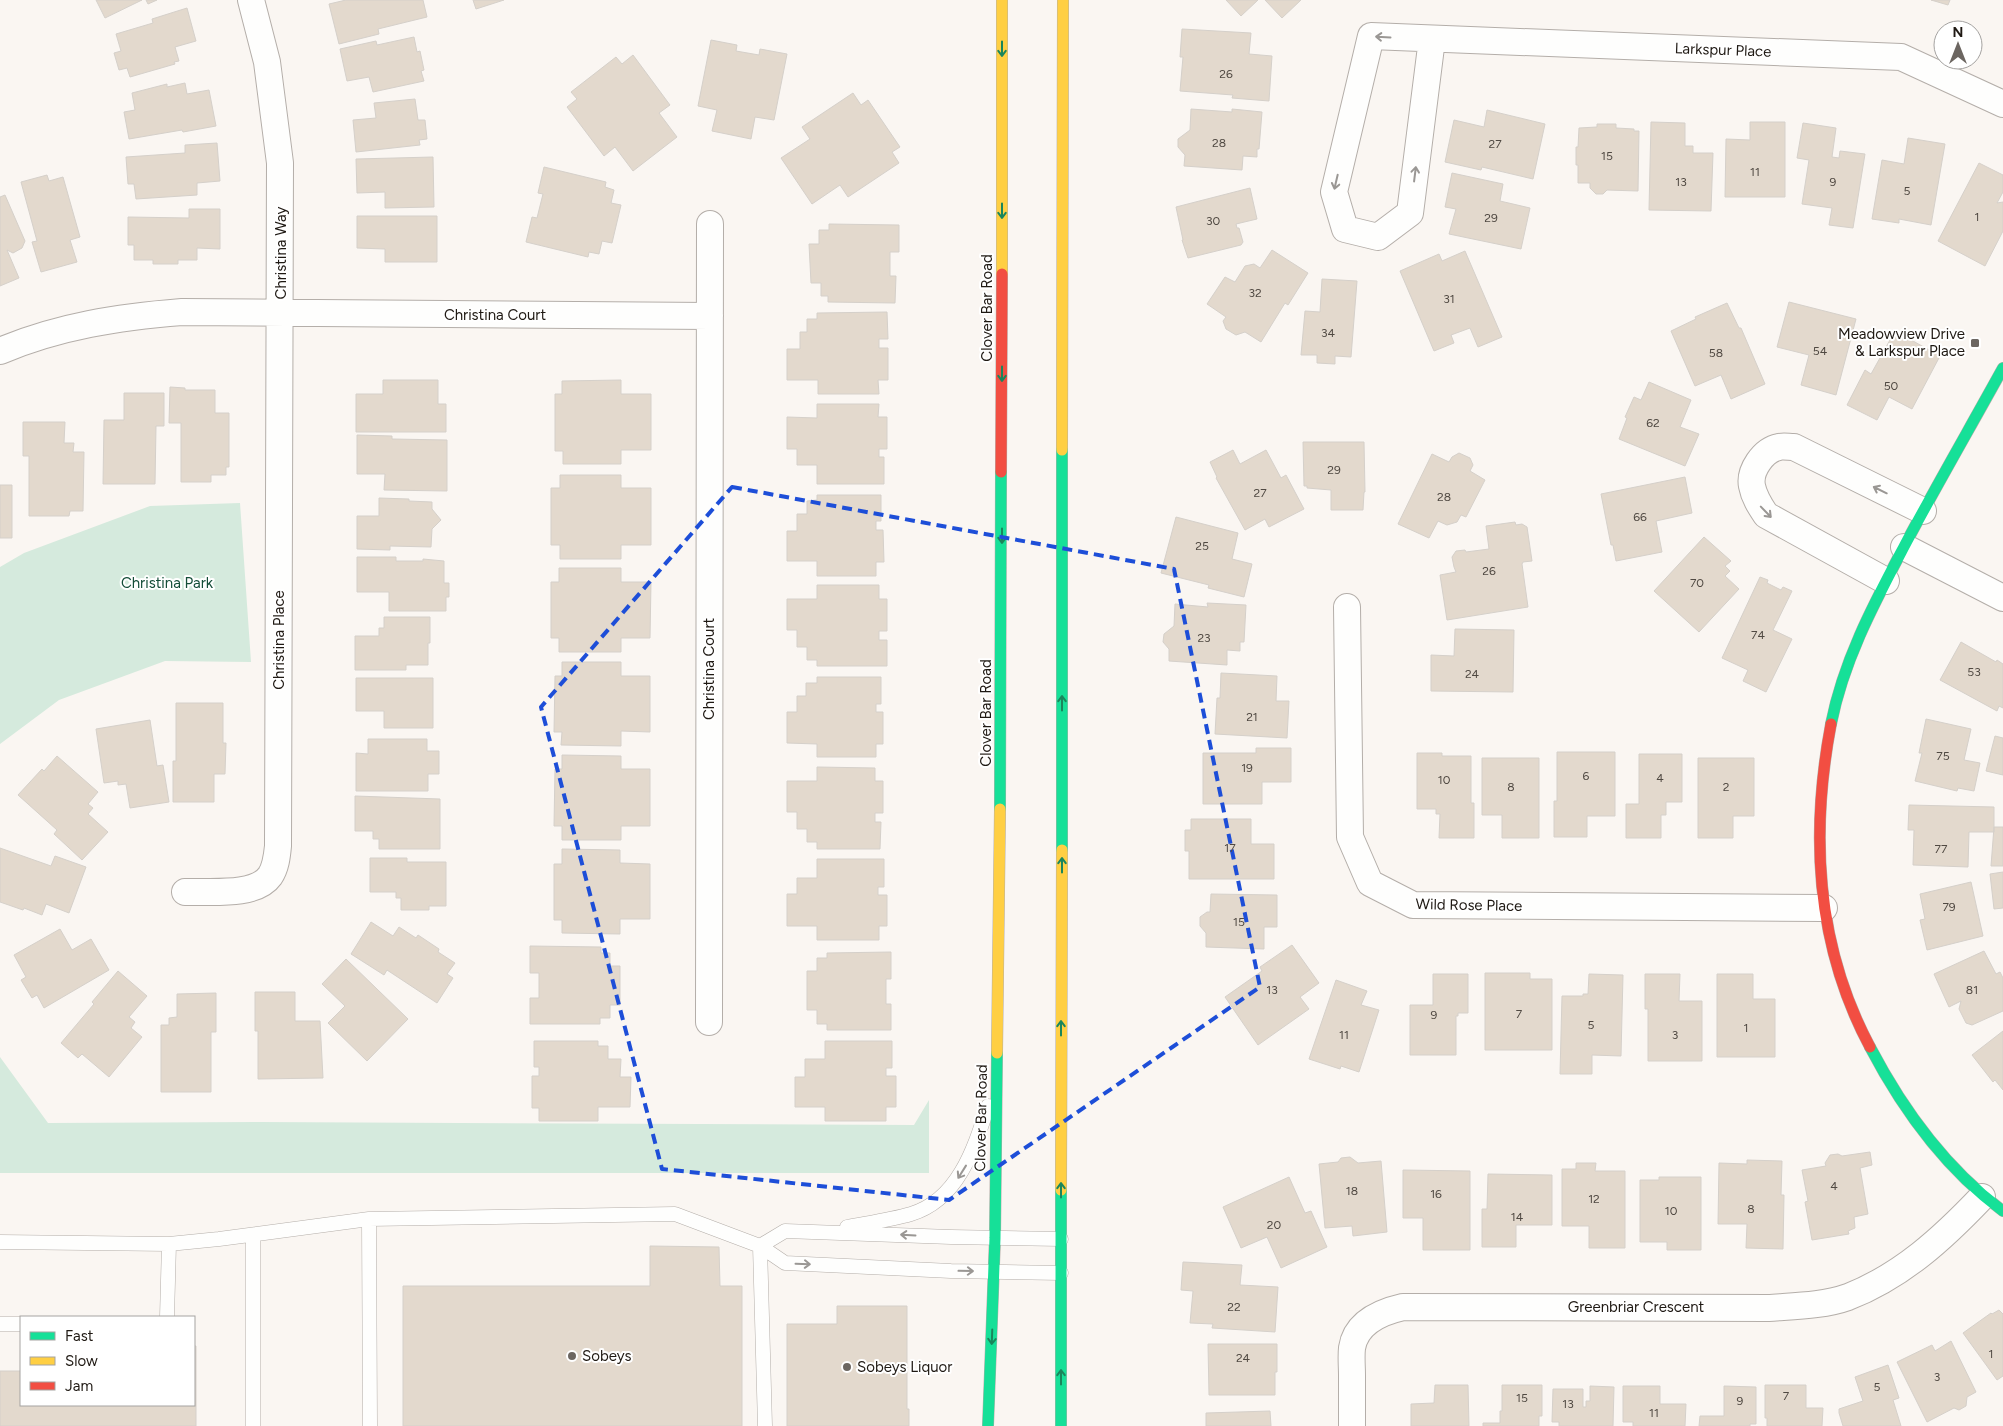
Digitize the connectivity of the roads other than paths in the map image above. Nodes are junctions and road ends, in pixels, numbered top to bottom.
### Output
1 (251, 0) edge
2 (1002, 0) edge
3 (1063, 0) edge
4 (1432, 39) junction
5 (2003, 104) edge
6 (710, 224) dead end
7 (281, 314) junction
8 (710, 316) junction
9 (0, 351) edge
10 (2003, 368) edge
11 (1923, 511) junction
12 (1904, 547) junction
13 (1886, 581) junction
14 (2003, 598) edge
15 (1347, 606) dead end
16 (185, 892) dead end
17 (1824, 908) junction
18 (709, 1022) dead end
19 (997, 1077) junction
20 (1992, 1204) edge
21 (369, 1219) junction
22 (826, 1232) junction
23 (253, 1235) junction
24 (995, 1238) junction
25 (1061, 1239) junction
26 (0, 1242) edge
27 (169, 1244) junction
28 (760, 1246) junction
29 (994, 1271) junction
30 (1061, 1273) junction
31 (167, 1316) edge
32 (0, 1324) edge
33 (20, 1324) edge
34 (253, 1426) edge
35 (370, 1426) edge
36 (765, 1426) edge
37 (988, 1426) edge
38 (1061, 1426) edge
39 (1352, 1426) edge

1 - 7 street, Christina Way
2 -> 19 main road, Clover Bar Road
25 -> 3 main road
4 -> 4 street, Larkspur Place
4 - 5 street, Larkspur Place
6 - 8 street, Christina Court
7 - 8 street, Christina Court
7 - 9 street, Christina Way
7 - 16 street, Christina Place
8 - 18 street, Christina Court
10 - 11 main road
11 - 12 main road
11 -> 13 street
12 - 13 main road
12 - 14 street
13 - 17 main road
15 - 17 street, Wild Rose Place
17 - 20 main road
19 -> 22 lane
19 - 24 main road, Clover Bar Road
20 - 39 street, Greenbriar Crescent
21 - 23 lane
21 - 28 lane
21 - 35 lane
24 -> 22 lane
22 - 28 lane
23 - 27 lane
23 - 34 lane
24 - 25 lane
24 - 29 main road, Clover Bar Road
25 - 30 main road
26 - 27 lane
27 - 31 lane
28 -> 29 lane
28 - 36 lane
29 - 30 lane
29 -> 37 main road, Clover Bar Road
38 -> 30 main road
32 - 33 lane

